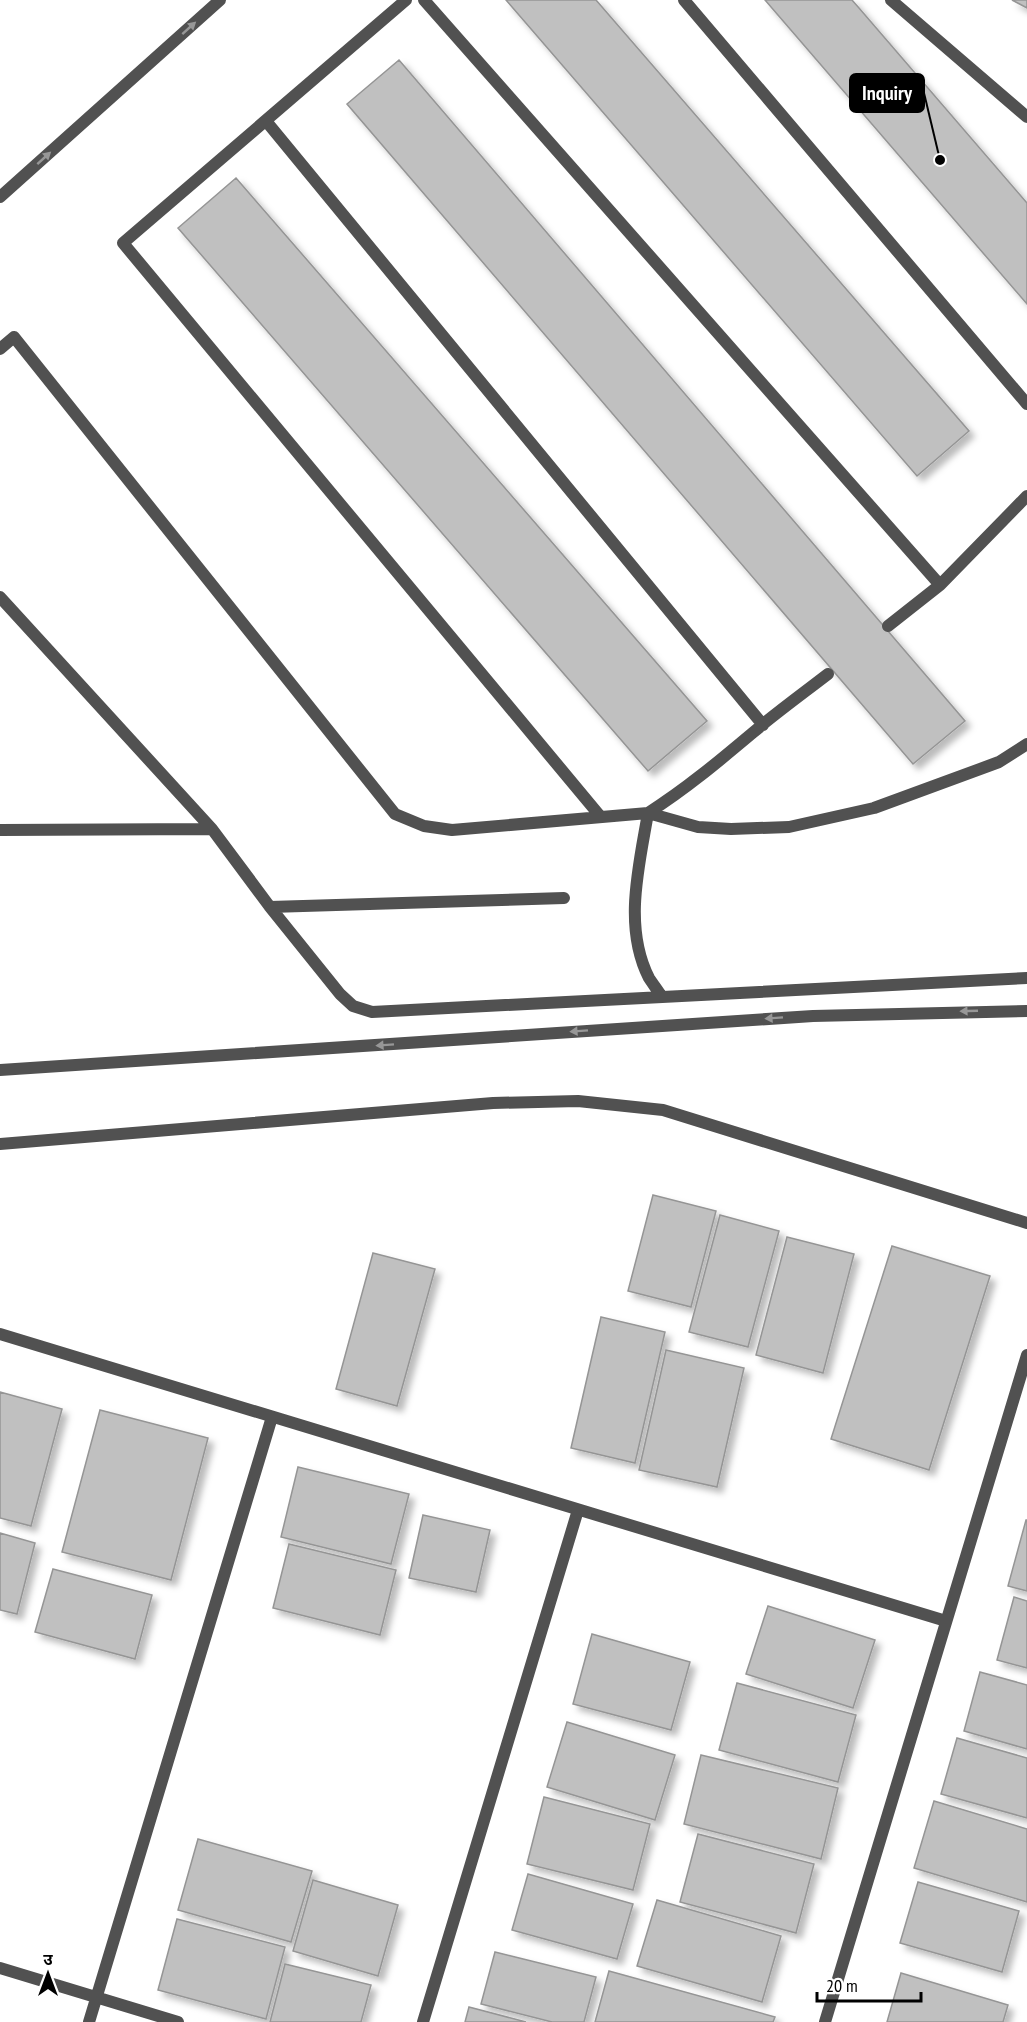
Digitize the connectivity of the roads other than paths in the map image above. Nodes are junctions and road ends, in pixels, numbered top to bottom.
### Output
1 (220, 0) edge
2 (406, 0) edge
3 (424, 0) edge
4 (684, 0) edge
5 (891, 0) edge
6 (1027, 117) edge
7 (266, 121) junction
8 (0, 197) edge
9 (0, 349) edge
10 (1027, 404) edge
11 (1027, 496) edge
12 (940, 585) junction
13 (0, 597) edge
14 (888, 626) dead end
15 (828, 674) dead end
16 (763, 725) junction
17 (1027, 744) edge
18 (648, 813) junction
19 (600, 816) junction
20 (212, 829) junction
21 (0, 830) edge
22 (564, 898) dead end
23 (270, 907) junction
24 (1027, 978) edge
25 (662, 997) junction
26 (1027, 1011) edge
27 (0, 1070) edge
28 (0, 1144) edge
29 (1027, 1223) edge
30 (0, 1334) edge
31 (1027, 1355) edge
32 (272, 1417) junction
33 (578, 1510) junction
34 (946, 1621) junction
35 (0, 1968) edge
36 (96, 1997) junction
37 (89, 2022) edge
38 (178, 2022) edge
39 (423, 2022) edge
40 (825, 2022) edge

8 -> 1 street
2 - 7 street
3 - 12 street
4 - 10 street
5 - 6 street
7 - 16 street
7 - 19 street
9 - 19 street
11 - 12 street
12 - 14 street
13 - 20 street
15 - 16 street
16 - 18 street
17 - 18 street
18 - 19 street
18 - 25 street
20 - 21 street
20 - 23 street
22 - 23 street
23 - 25 street
24 - 25 street
26 -> 27 street
28 - 29 street
30 - 32 street
31 - 34 street
32 - 33 street
32 - 36 street
33 - 34 street
33 - 39 street
34 - 40 street
35 - 36 street
36 - 37 street
36 - 38 street

